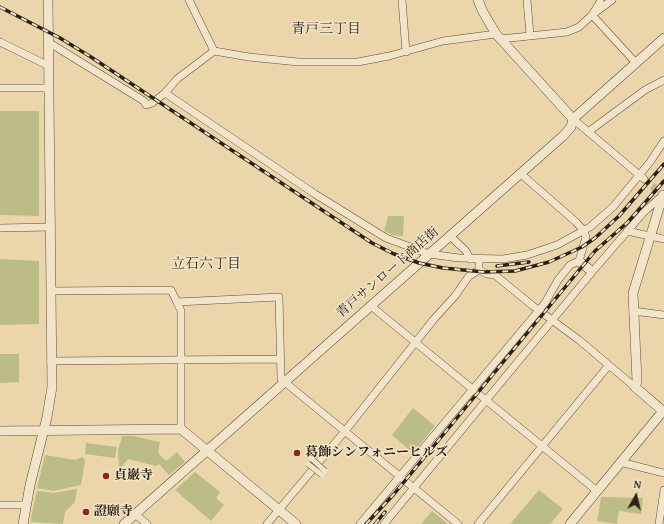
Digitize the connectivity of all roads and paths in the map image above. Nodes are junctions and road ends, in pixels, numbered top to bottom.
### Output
1 (48, 0) edge
2 (189, 0) edge
3 (402, 0) edge
4 (478, 0) edge
5 (527, 0) edge
6 (612, 0) edge
7 (600, 3) edge
8 (592, 15) junction
9 (530, 35) junction
10 (499, 36) junction
11 (664, 39) edge
12 (0, 42) edge
13 (48, 42) junction
14 (214, 51) junction
15 (406, 52) junction
16 (636, 63) junction
17 (49, 66) junction
18 (664, 80) edge
19 (0, 88) edge
20 (49, 88) junction
21 (165, 93) junction
22 (573, 119) junction
23 (588, 132) junction
24 (664, 142) edge
25 (521, 174) junction
26 (642, 177) junction
27 (663, 194) edge
28 (50, 227) junction
29 (0, 228) edge
30 (583, 230) junction
31 (627, 231) junction
32 (450, 236) junction
33 (651, 238) junction
34 (664, 239) edge
35 (429, 254) junction
36 (470, 259) junction
37 (480, 260) junction
38 (579, 261) junction
39 (479, 270) junction
40 (590, 270) junction
41 (51, 291) junction
42 (177, 302) junction
43 (371, 306) junction
44 (539, 310) junction
45 (634, 311) junction
46 (664, 316) edge
47 (553, 320) junction
48 (415, 342) junction
49 (280, 359) junction
50 (181, 360) junction
51 (51, 361) junction
52 (609, 366) junction
53 (285, 382) junction
54 (635, 387) junction
55 (472, 389) junction
56 (487, 401) junction
57 (663, 411) edge
58 (181, 429) junction
59 (44, 430) junction
60 (0, 431) edge
61 (345, 431) junction
62 (542, 447) junction
63 (208, 451) junction
64 (311, 461) dead end
65 (620, 462) junction
66 (324, 472) dead end
67 (664, 473) edge
68 (400, 476) junction
69 (415, 488) junction
70 (664, 490) edge
71 (597, 491) junction
72 (663, 499) edge
73 (0, 505) edge
74 (26, 505) junction
75 (279, 510) junction
76 (135, 514) junction
77 (23, 524) edge
78 (124, 524) edge
79 (147, 524) edge
80 (267, 524) edge
81 (296, 524) edge
82 (360, 524) edge
83 (384, 524) edge
84 (458, 524) edge
85 (478, 524) edge
86 (570, 524) edge
87 (659, 524) edge

1 - 13 street
2 - 14 street
3 - 15 street
4 - 10 street
5 - 9 street
6 - 7 street
7 - 8 street
8 - 9 street
8 - 16 street
9 - 10 street
10 - 15 street
10 - 22 street
11 - 16 street, 青戸サンロード商店街
12 - 17 street
13 - 17 street
13 - 21 street
14 - 15 street
14 - 21 street
16 - 22 street, 青戸サンロード商店街
17 - 20 street
18 - 23 street
19 - 20 street
20 - 28 street
21 - 35 street
22 - 23 street
22 - 25 street, 青戸サンロード商店街
23 - 26 street
24 - 26 street
25 - 30 street
25 - 32 street, 青戸サンロード商店街
26 - 30 street
27 - 31 street
27 - 33 street
28 - 29 street
28 - 41 street
30 - 37 street
30 - 38 street
31 - 33 street
31 - 40 street
32 - 35 street, 青戸サンロード商店街
32 - 36 street
33 - 34 street
33 - 45 street
35 - 36 street
35 - 43 street, 青戸サンロード商店街
36 - 37 street
37 - 39 street
38 - 40 street
38 - 44 street
39 - 44 street
39 - 48 street
40 - 47 street
41 - 42 street
41 - 51 street
42 - 49 street
42 - 50 street
43 - 48 street
43 - 53 street, 青戸サンロード商店街
44 - 47 street
44 - 55 street
45 - 46 street
45 - 54 street
47 - 52 street
47 - 56 street
48 - 55 street
48 - 61 street
49 - 50 street
49 - 53 street
50 - 51 street
50 - 58 street
51 - 59 street
52 - 54 street
52 - 62 street
53 - 61 street
53 - 63 street, 青戸サンロード商店街
54 - 57 street
55 - 56 street
55 - 68 street
56 - 62 street
56 - 69 street
57 - 65 street
58 - 59 street
58 - 63 street
59 - 60 street
59 - 74 street
61 - 68 street
61 - 75 street
62 - 71 street
62 - 85 street
63 - 75 street
63 - 76 street, 青戸サンロード商店街
64 - 66 street, bridge
65 - 67 street
65 - 71 street
68 - 69 street
68 - 82 street
69 - 83 street
69 - 84 street
70 - 72 street
71 - 86 street
72 - 87 street
73 - 74 street
74 - 77 street
75 - 80 street
75 - 81 street
76 - 78 street, 青戸サンロード商店街
76 - 79 street

